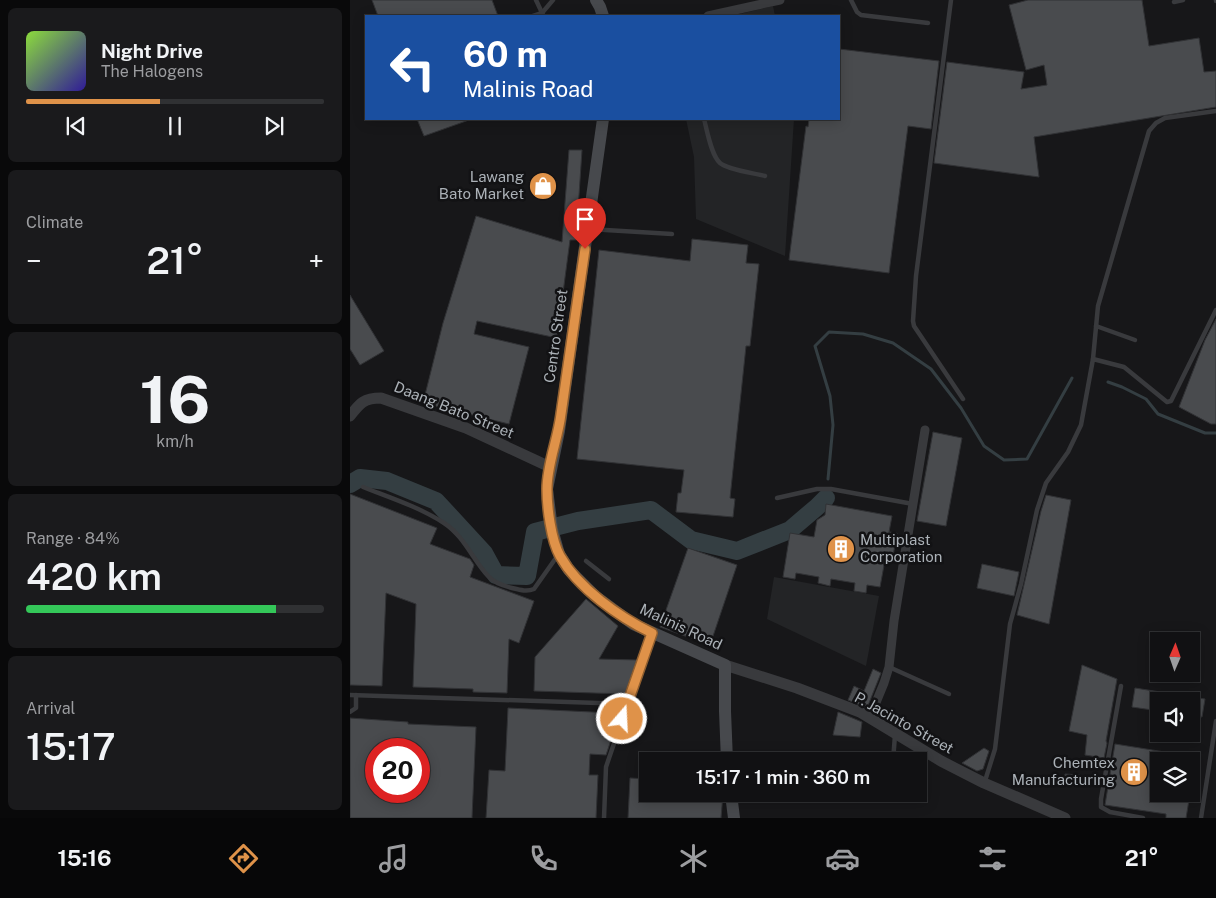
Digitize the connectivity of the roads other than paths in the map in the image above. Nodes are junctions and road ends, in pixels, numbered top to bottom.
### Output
1 (536, 0) edge
2 (553, 0) edge
3 (596, 0) edge
4 (780, 0) edge
5 (851, 0) edge
6 (950, 0) edge
7 (1183, 0) edge
8 (1174, 2) dead end
9 (543, 15) edge
10 (602, 15) edge
11 (712, 15) edge
12 (928, 23) dead end
13 (1216, 111) edge
14 (603, 120) edge
15 (704, 120) edge
16 (765, 176) dead end
17 (588, 229) junction
18 (672, 234) dead end
19 (1216, 310) edge
20 (1096, 326) junction
21 (1135, 340) dead end
22 (1094, 359) junction
23 (962, 399) dead end
24 (350, 416) edge
25 (925, 430) dead end
26 (550, 467) junction
27 (363, 488) dead end
28 (777, 498) dead end
29 (913, 504) junction
30 (559, 554) junction
31 (586, 561) dead end
32 (609, 579) dead end
33 (652, 633) junction
34 (725, 665) junction
35 (889, 667) junction
36 (1122, 686) dead end
37 (949, 694) dead end
38 (353, 695) edge
39 (628, 704) junction
40 (350, 712) edge
41 (870, 718) junction
42 (1216, 722) edge
43 (895, 733) junction
44 (727, 752) edge
45 (894, 752) edge
46 (984, 783) junction
47 (732, 802) edge
48 (1127, 817) edge
49 (604, 818) edge
50 (734, 818) edge
51 (1065, 818) edge
52 (1143, 818) edge
53 (1201, 818) edge

1 - 9 lane
2 - 9 lane
3 - 10 main road
4 - 11 street
5 - 12 lane
6 - 23 lane
7 - 8 lane
13 - 20 lane
14 - 17 main road, Centro Street
15 - 16 lane
17 - 18 lane
17 - 26 main road, Centro Street
19 - 22 lane
20 - 21 lane
20 - 22 lane
22 - 46 lane
24 - 26 street, Daang Bato Street
25 - 29 street
26 - 30 main road, Malinis Road
27 - 30 lane
28 - 29 lane
29 - 35 street
30 - 33 main road, Malinis Road
31 - 32 lane
33 - 34 main road, Malinis Road
33 - 39 lane
34 - 41 street, P. Jacinto Street
34 - 44 main road
35 - 37 lane
35 - 41 street
36 - 48 lane
38 - 39 lane
38 - 40 lane
39 - 49 lane
41 - 43 street, P. Jacinto Street
42 - 53 lane
43 - 45 lane
43 - 46 street, P. Jacinto Street
46 - 51 street, P. Jacinto Street
47 - 50 main road
48 - 52 lane

